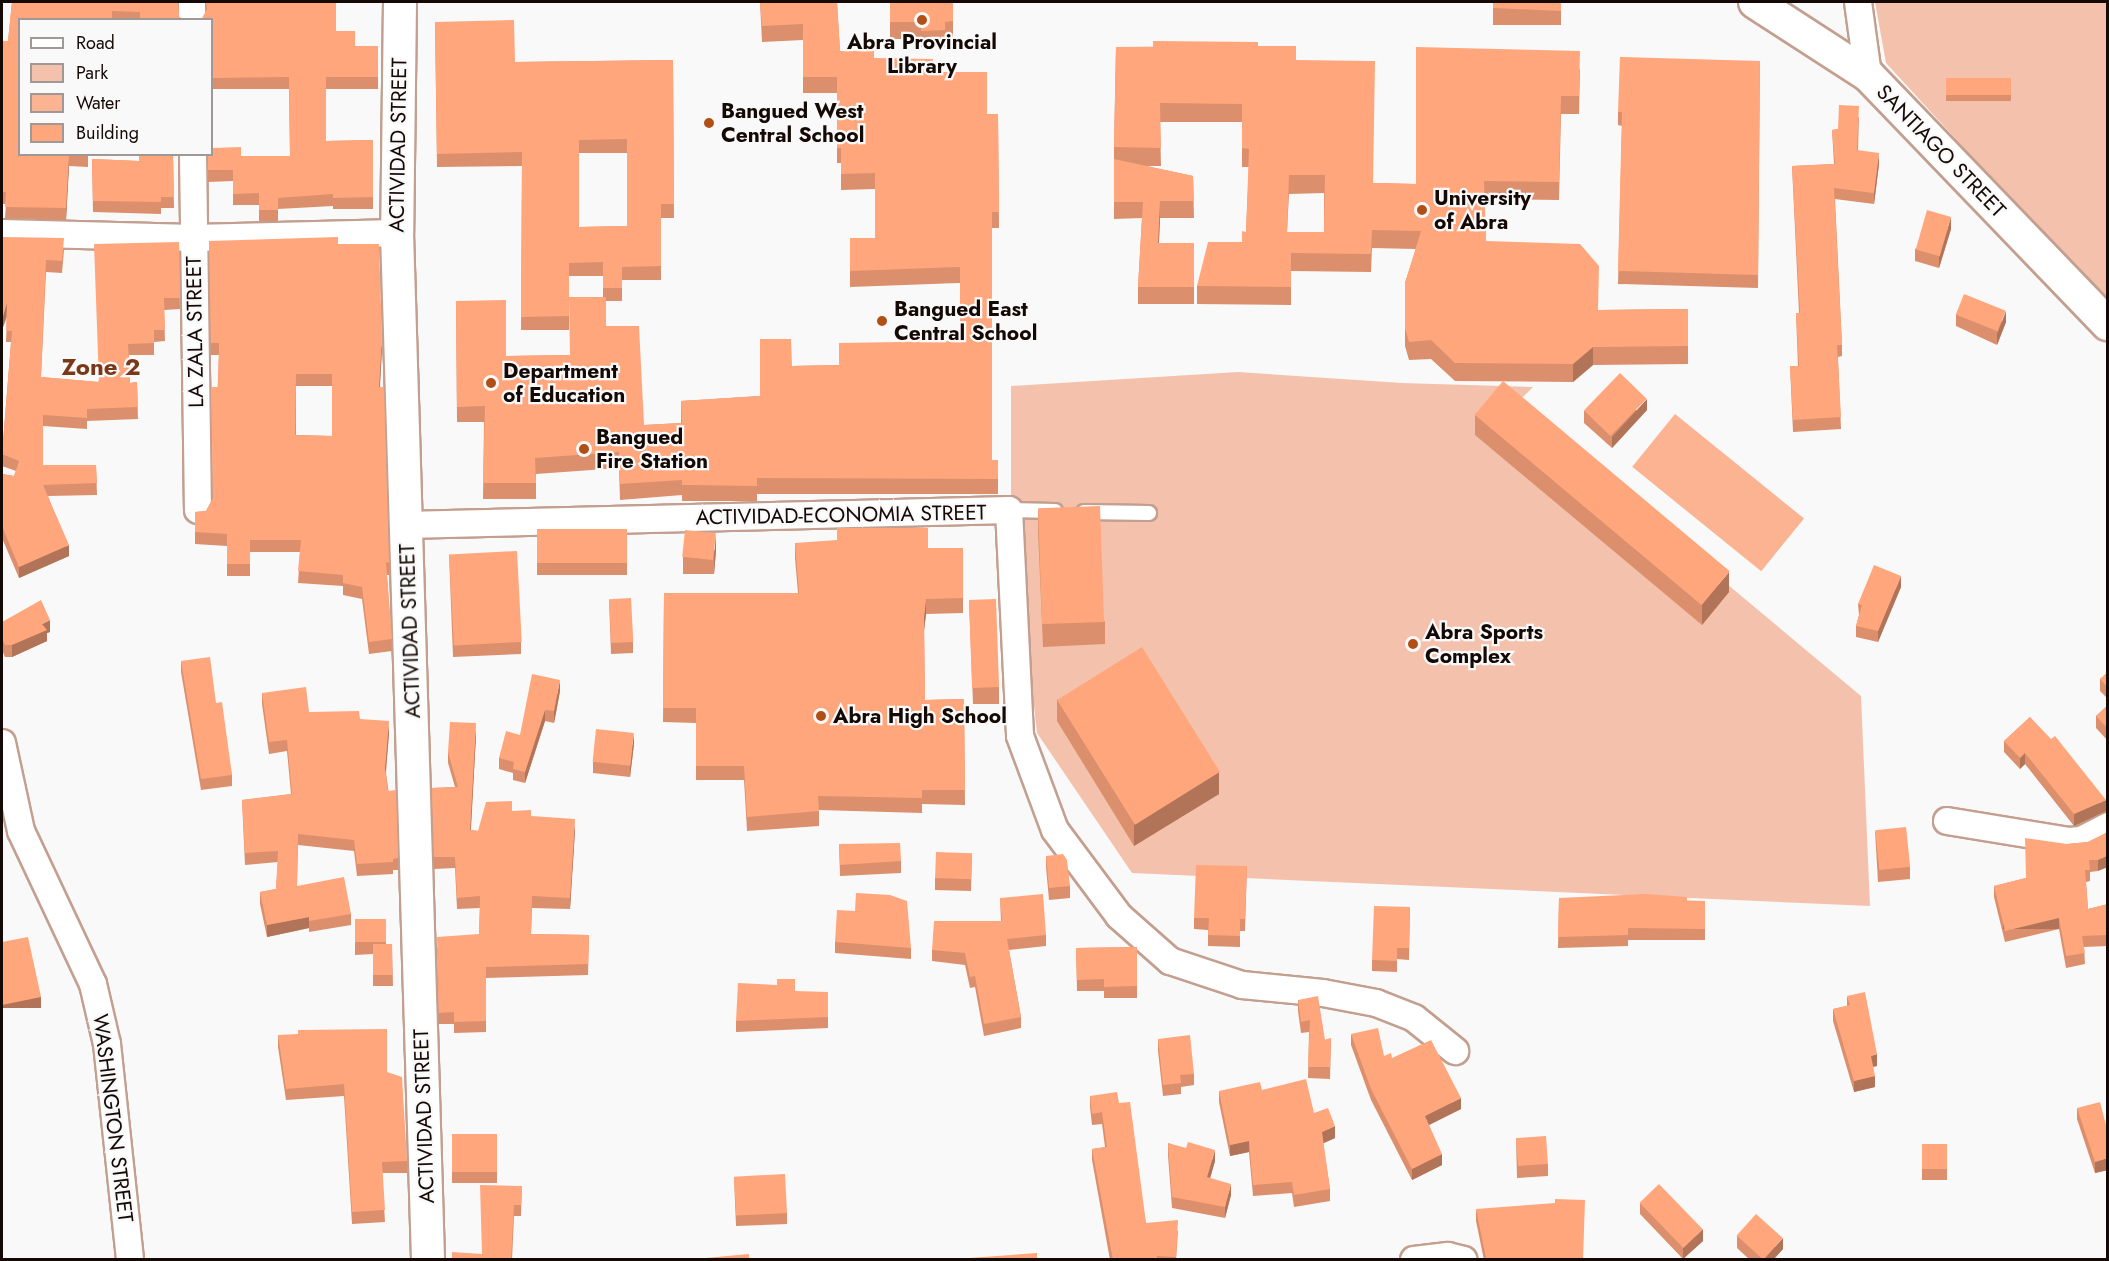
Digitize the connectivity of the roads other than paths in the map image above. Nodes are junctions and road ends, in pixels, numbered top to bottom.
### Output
1 (192, 2) edge
2 (400, 2) edge
3 (1755, 2) edge
4 (1858, 2) edge
5 (192, 18) edge
6 (1868, 75) junction
7 (193, 156) edge
8 (2, 233) edge
9 (397, 233) junction
10 (194, 238) junction
11 (2104, 317) edge
12 (198, 510) edge
13 (1010, 510) junction
14 (1149, 513) dead end
15 (406, 525) junction
16 (2, 743) edge
17 (1947, 820) dead end
18 (2108, 826) edge
19 (1455, 1051) dead end
20 (130, 1260) edge
21 (428, 1260) edge
22 (1414, 1260) edge
23 (1464, 1260) edge

1 - 5 street
2 - 9 street, ACTIVIDAD STREET
3 - 6 street, SANTIAGO STREET
4 - 6 street
6 - 11 street, SANTIAGO STREET
7 - 10 street, LA ZALA STREET
8 - 10 street
9 - 10 street
9 - 15 street, ACTIVIDAD STREET
10 - 12 street, LA ZALA STREET
13 - 14 lane
13 - 15 street, ACTIVIDAD-ECONOMIA STREET
13 - 19 street, ACTIVIDAD-ECONOMIA STREET
15 - 21 street, ACTIVIDAD STREET
16 - 20 street, WASHINGTON STREET
17 - 18 street
22 - 23 street

